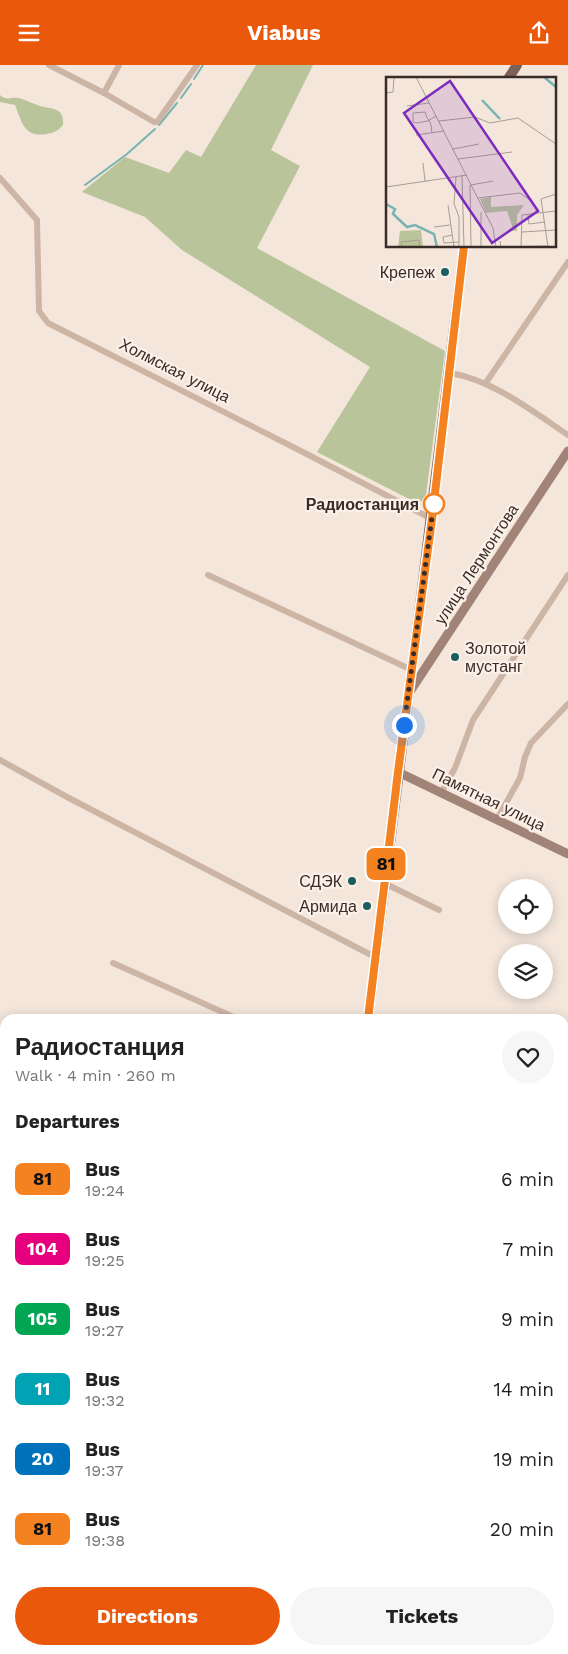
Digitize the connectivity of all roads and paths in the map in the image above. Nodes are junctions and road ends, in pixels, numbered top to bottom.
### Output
1 (49, 65) edge
2 (119, 65) edge
3 (197, 65) edge
4 (517, 65) edge
5 (509, 77) edge
6 (104, 93) junction
7 (0, 178) edge
8 (464, 247) edge
9 (568, 263) edge
10 (450, 373) junction
11 (486, 384) junction
12 (568, 435) edge
13 (568, 451) edge
14 (432, 519) junction
15 (208, 575) dead end
16 (568, 575) edge
17 (412, 670) junction
18 (409, 694) junction
19 (568, 704) edge
20 (0, 760) edge
21 (398, 772) junction
22 (441, 793) junction
23 (497, 819) junction
24 (568, 854) edge
25 (384, 883) junction
26 (439, 910) dead end
27 (375, 957) junction
28 (113, 963) dead end
29 (227, 1014) edge
30 (369, 1014) edge

1 - 6 street
2 - 6 street
3 - 6 street
4 - 5 main road
7 - 14 street, Холмская улица
8 - 10 main road
9 - 11 street
10 - 11 street
10 - 14 main road
11 - 12 street
13 - 18 street, улица Лермонтова
14 - 17 main road
15 - 17 street
16 - 22 street
17 - 18 main road
18 - 21 main road
19 - 23 street
20 - 27 street
21 - 22 street, Памятная улица
21 - 25 main road
22 - 23 street, Памятная улица
23 - 24 street, Памятная улица
25 - 26 street
25 - 27 main road
27 - 30 main road
28 - 29 street

